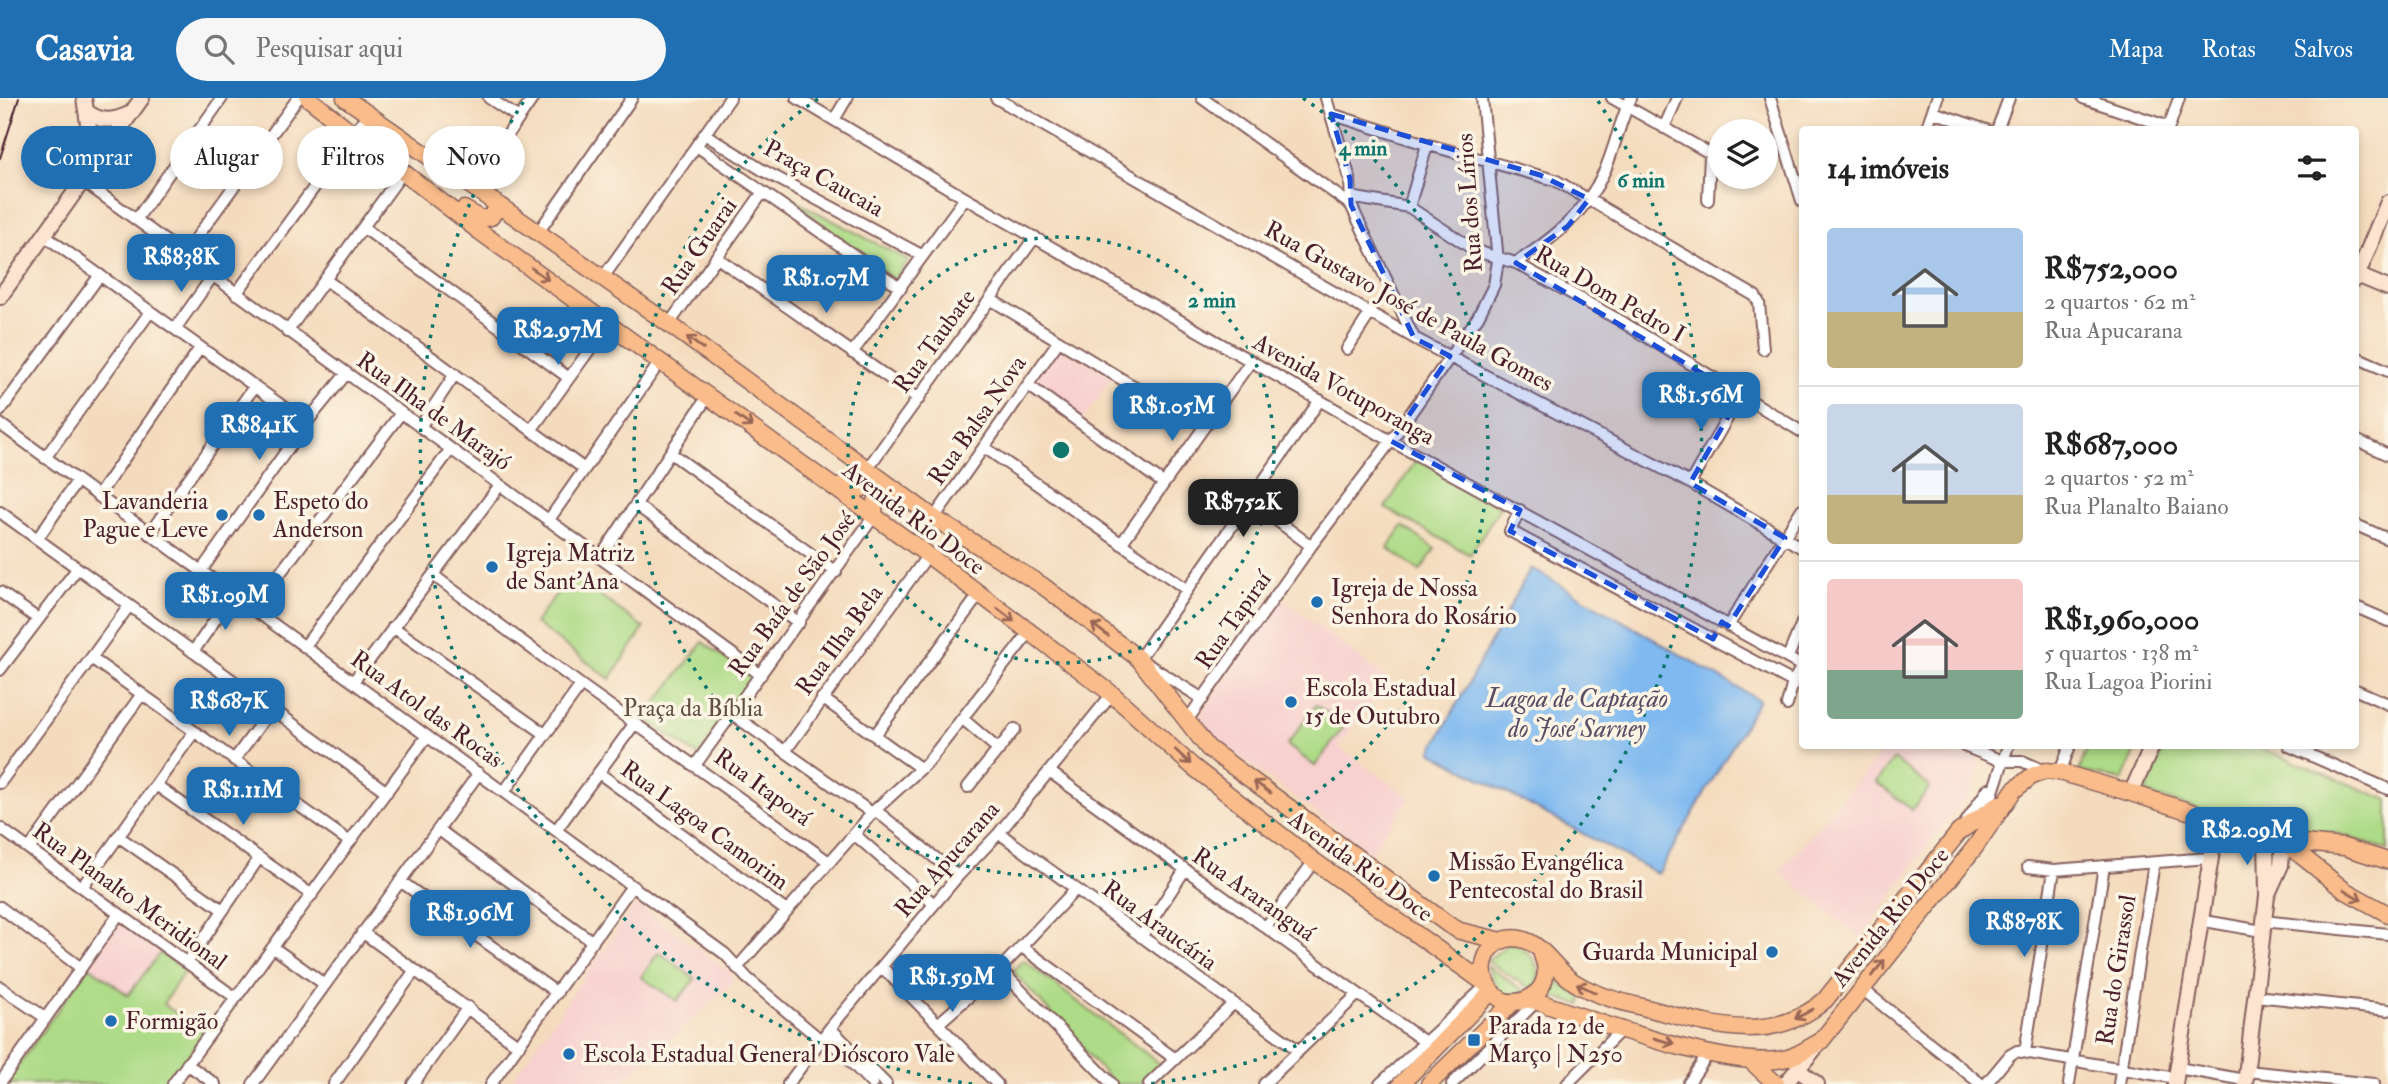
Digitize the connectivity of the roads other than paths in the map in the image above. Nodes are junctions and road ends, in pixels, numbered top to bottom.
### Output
1 (222, 98) edge
2 (298, 98) edge
3 (308, 98) edge
4 (489, 98) edge
5 (533, 98) edge
6 (632, 98) edge
7 (730, 98) edge
8 (797, 98) edge
9 (847, 98) edge
10 (996, 98) edge
11 (1022, 98) edge
12 (1202, 98) edge
13 (1482, 98) edge
14 (1612, 98) edge
15 (1677, 98) edge
16 (1770, 98) edge
17 (1937, 98) edge
18 (2009, 98) edge
19 (2083, 98) edge
20 (2179, 98) edge
21 (347, 99) edge
22 (1629, 102) edge
23 (1329, 103) edge
24 (136, 104) edge
25 (86, 105) edge
26 (1016, 110) junction
27 (1933, 112) junction
28 (368, 114) junction
29 (519, 118) junction
30 (834, 120) junction
31 (88, 126) edge
32 (121, 126) edge
33 (343, 126) edge
34 (359, 126) edge
35 (514, 126) edge
36 (1928, 126) edge
37 (1974, 126) edge
38 (1998, 126) edge
39 (2162, 126) edge
40 (2169, 126) edge
41 (1664, 128) junction
42 (706, 135) junction
43 (1427, 145) junction
44 (698, 146) junction
45 (1708, 153) edge
46 (423, 154) edge
47 (1489, 161) junction
48 (764, 171) junction
49 (409, 177) joint
50 (780, 179) junction
51 (77, 189) edge
52 (94, 189) edge
53 (313, 189) edge
54 (398, 189) edge
55 (472, 189) edge
56 (1710, 189) edge
57 (1799, 191) edge
58 (763, 192) junction
59 (965, 198) junction
60 (1589, 199) junction
61 (1708, 200) dead end
62 (1350, 201) junction
63 (2387, 205) edge
64 (497, 207) junction
65 (1409, 207) junction
66 (136, 220) junction
67 (364, 228) junction
68 (537, 234) junction
69 (45, 236) junction
70 (1035, 237) junction
71 (503, 248) junction
72 (184, 255) junction
73 (923, 256) junction
74 (716, 257) junction
75 (1498, 261) junction
76 (1516, 264) junction
77 (2359, 270) edge
78 (100, 275) junction
79 (598, 276) junction
80 (212, 277) junction
81 (2359, 278) edge
82 (326, 280) junction
83 (901, 288) junction
84 (2388, 288) edge
85 (236, 294) junction
86 (0, 297) edge
87 (990, 299) junction
88 (150, 312) junction
89 (1371, 312) junction
90 (609, 323) junction
91 (669, 324) junction
92 (175, 329) junction
93 (287, 332) junction
94 (1413, 338) junction
95 (1058, 342) junction
96 (201, 348) junction
97 (1347, 349) dead end
98 (1763, 349) dead end
99 (852, 353) junction
100 (1450, 356) junction
101 (2359, 358) edge
102 (1251, 361) junction
103 (660, 362) junction
104 (2388, 371) edge
105 (346, 374) junction
106 (455, 374) junction
107 (569, 378) junction
108 (1028, 385) junction
109 (254, 387) junction
110 (708, 396) junction
111 (1740, 397) junction
112 (919, 399) junction
113 (1320, 400) junction
114 (0, 411) edge
115 (401, 413) junction
116 (306, 423) junction
117 (0, 424) edge
118 (1206, 424) junction
119 (420, 427) junction
120 (532, 429) junction
121 (1799, 430) edge
122 (1391, 441) junction
123 (2359, 441) edge
124 (984, 447) junction
125 (780, 448) junction
126 (451, 449) junction
127 (672, 454) junction
128 (2388, 455) edge
129 (45, 458) junction
130 (583, 468) junction
131 (867, 469) junction
132 (77, 481) junction
133 (1163, 483) junction
134 (1690, 483) junction
135 (499, 485) junction
136 (98, 496) junction
137 (1251, 501) junction
138 (636, 505) junction
139 (1520, 510) junction
140 (0, 512) edge
141 (1799, 514) edge
142 (874, 516) junction
143 (933, 520) junction
144 (548, 521) junction
145 (2359, 526) edge
146 (149, 534) junction
147 (38, 538) junction
148 (1785, 538) junction
149 (2388, 539) edge
150 (1580, 543) junction
151 (1121, 544) junction
152 (1311, 546) junction
153 (1799, 546) edge
154 (928, 555) junction
155 (600, 558) junction
156 (1570, 563) junction
157 (77, 569) junction
158 (201, 571) junction
159 (836, 572) junction
160 (433, 575) junction
161 (1653, 583) junction
162 (1186, 589) junction
163 (0, 592) edge
164 (232, 594) junction
165 (979, 595) junction
166 (1645, 604) junction
167 (129, 606) junction
168 (2359, 608) edge
169 (253, 609) junction
170 (38, 620) junction
171 (2388, 621) edge
172 (799, 623) junction
173 (1725, 624) junction
174 (393, 627) junction
175 (1799, 631) edge
176 (1028, 633) junction
177 (1713, 639) junction
178 (305, 646) junction
179 (193, 652) junction
180 (1788, 657) junction
181 (91, 658) junction
182 (1139, 659) junction
183 (1799, 664) edge
184 (0, 670) edge
185 (1799, 671) edge
186 (761, 675) junction
187 (354, 682) junction
188 (1793, 682) junction
189 (581, 685) junction
190 (2359, 691) edge
191 (142, 694) junction
192 (1112, 694) junction
193 (822, 698) junction
194 (1203, 699) junction
195 (2388, 704) edge
196 (1787, 705) dead end
197 (272, 708) junction
198 (732, 714) junction
199 (963, 719) junction
200 (1186, 722) junction
201 (635, 723) junction
202 (1015, 729) dead end
203 (194, 732) junction
204 (545, 734) junction
205 (875, 735) junction
206 (427, 736) junction
207 (1972, 749) edge
208 (2007, 749) edge
209 (2068, 749) edge
210 (2151, 749) edge
211 (2296, 749) edge
212 (786, 750) junction
213 (999, 750) junction
214 (234, 760) junction
215 (2002, 761) junction
216 (696, 764) junction
217 (920, 768) junction
218 (1050, 772) junction
219 (2053, 772) junction
220 (479, 773) junction
221 (599, 773) junction
222 (1994, 781) junction
223 (0, 783) edge
224 (156, 785) junction
225 (968, 787) dead end
226 (2388, 789) edge
227 (387, 792) junction
228 (504, 792) junction
229 (2131, 793) junction
230 (2009, 797) junction
231 (874, 811) junction
232 (1986, 814) junction
233 (2217, 820) junction
234 (0, 828) edge
235 (557, 829) junction
236 (439, 830) junction
237 (1959, 832) junction
238 (999, 833) junction
239 (854, 834) junction
240 (2266, 835) junction
241 (118, 836) junction
242 (2283, 841) junction
243 (350, 842) junction
244 (1975, 847) junction
245 (29, 849) junction
246 (259, 858) junction
247 (2209, 858) junction
248 (1314, 861) junction
249 (2388, 861) edge
250 (829, 862) junction
251 (2154, 863) junction
252 (2104, 866) junction
253 (2028, 867) dead end
254 (2054, 870) junction
255 (1184, 871) junction
256 (958, 876) junction
257 (400, 881) junction
258 (632, 886) junction
259 (82, 887) junction
260 (1075, 890) junction
261 (312, 895) junction
262 (2267, 896) junction
263 (934, 904) junction
264 (0, 907) edge
265 (223, 909) junction
266 (785, 910) junction
267 (120, 914) junction
268 (2388, 914) edge
269 (2199, 920) junction
270 (2263, 926) junction
271 (1266, 927) junction
272 (362, 932) junction
273 (2388, 934) edge
274 (1141, 937) junction
275 (1502, 941) junction
276 (593, 942) junction
277 (1021, 947) junction
278 (274, 948) junction
279 (1542, 955) junction
280 (187, 963) junction
281 (883, 967) junction
282 (81, 968) junction
283 (737, 968) junction
284 (1000, 969) junction
285 (415, 970) junction
286 (324, 985) junction
287 (0, 987) edge
288 (1488, 987) junction
289 (1861, 988) junction
290 (557, 993) junction
291 (1358, 994) junction
292 (2255, 996) junction
293 (236, 998) junction
294 (1526, 1001) junction
295 (1233, 1004) junction
296 (468, 1007) junction
297 (2388, 1010) edge
298 (46, 1018) junction
299 (939, 1023) junction
300 (1622, 1029) junction
301 (825, 1034) junction
302 (1821, 1041) junction
303 (1430, 1045) junction
304 (519, 1046) junction
305 (1298, 1050) junction
306 (2021, 1052) junction
307 (1709, 1053) junction
308 (1174, 1058) junction
309 (1751, 1061) junction
310 (2073, 1062) junction
311 (187, 1065) junction
312 (1797, 1069) junction
313 (2122, 1069) junction
314 (2176, 1077) edge
315 (2246, 1078) edge
316 (0, 1083) edge
317 (173, 1084) edge
318 (215, 1084) edge
319 (253, 1084) edge
320 (334, 1084) edge
321 (413, 1084) edge
322 (491, 1084) edge
323 (788, 1084) edge
324 (872, 1084) edge
325 (886, 1084) edge
326 (997, 1084) edge
327 (1112, 1084) edge
328 (1149, 1084) edge
329 (1264, 1084) edge
330 (1380, 1084) edge
331 (1401, 1084) edge
332 (1429, 1084) edge
333 (1452, 1084) edge
334 (1567, 1084) edge
335 (1688, 1084) edge
336 (1776, 1084) edge
337 (1785, 1084) edge
338 (1817, 1084) edge
339 (1981, 1084) edge
340 (1986, 1084) edge
341 (2069, 1084) edge
342 (2119, 1084) edge
343 (2374, 1084) edge

1 - 66 street
2 - 72 street
3 - 33 main road, Avenida Rio Doce
4 - 29 street
5 - 29 street
6 - 68 street
7 - 42 street
8 - 30 street, Avenida Votuporanga
9 - 30 street
10 - 26 street, Rua Gustavo José de Paula Gomes
11 - 26 street
12 - 62 street, Rua Dom Pedro I
13 - 47 street, Rua dos Lírios
14 - 22 street
15 - 41 street
16 - 57 street
17 - 27 street
18 - 38 street
19 - 39 street
20 - 40 street
21 - 28 main road, Avenida Rio Doce
22 - 41 street
22 - 60 street
23 - 43 street
23 - 62 street
24 - 25 street
24 - 32 street
25 - 31 street
26 - 89 street, Rua Gustavo José de Paula Gomes
27 - 36 street
27 - 37 street
28 - 34 street
28 - 46 main road, Avenida Rio Doce
29 - 35 street
30 - 59 street, Avenida Votuporanga
41 - 45 street
42 - 44 street
42 - 48 street, Praça Caucaia
43 - 47 street
43 - 65 street
44 - 58 street, Praça Caucaia
44 - 79 street
47 - 60 street
47 - 75 street, Rua dos Lírios
48 - 50 street, Praça Caucaia
48 - 58 street
49 - 64 main road
49 - 71 main road, Avenida Rio Doce
50 - 58 street
50 - 73 street, Praça Caucaia
51 - 69 street
52 - 66 street, Rua Ilha de Marajó
53 - 85 street
54 - 67 street
55 - 64 main road, Avenida Rio Doce
56 - 61 street
58 - 74 street, Rua Guarai
58 - 83 street, Praça Caucaia
59 - 70 street, Avenida Votuporanga
59 - 73 street
60 - 76 street
60 - 98 street
62 - 65 street, Rua Dom Pedro I
62 - 94 street
63 - 77 street
64 - 68 main road, Avenida Rio Doce
65 - 75 street, Rua Dom Pedro I
66 - 72 street, Rua Ilha de Marajó
67 - 82 street
67 - 107 street
68 - 79 main road, Avenida Rio Doce
69 - 78 street
69 - 86 street
70 - 87 street, Rua Taubate
70 - 102 street, Avenida Votuporanga
71 - 79 main road
71 -> 90 main road, Avenida Rio Doce
72 - 80 street, Rua Ilha de Marajó
73 - 83 street
74 - 91 street, Rua Guarai
74 - 99 street
75 - 76 street, Rua Dom Pedro I
75 - 100 street, Rua dos Lírios
76 - 111 street, Rua Dom Pedro I
78 - 88 street
78 - 114 street
79 - 91 main road, Avenida Rio Doce
80 - 85 street, Rua Ilha de Marajó
80 - 92 street
81 - 84 street
82 - 93 street
82 - 106 street
83 - 99 street
85 - 93 street, Rua Ilha de Marajó
87 - 95 street
87 - 112 street, Rua Taubate
88 - 92 street
88 - 129 street
89 - 94 street, Rua Gustavo José de Paula Gomes
89 - 97 street
90 - 103 main road, Avenida Rio Doce
90 - 107 street
131 -> 91 main road, Avenida Rio Doce
92 - 96 street
93 - 105 street, Rua Ilha de Marajó
94 - 100 street, Rua Gustavo José de Paula Gomes
95 - 108 street, Rua Balsa Nova
95 - 118 street
96 - 109 street
96 - 136 street
99 - 112 street
100 - 122 street, Rua dos Lírios
100 - 134 street, Rua Gustavo José de Paula Gomes
101 - 104 street
102 - 113 street, Avenida Votuporanga
102 - 118 street
103 - 110 main road, Avenida Rio Doce
103 - 130 street
105 - 115 street, Rua Ilha de Marajó
105 - 116 street
106 - 119 street
106 - 120 street
107 - 120 street
108 - 124 street, Rua Balsa Nova
108 - 133 street
109 - 116 street
109 - 146 street
110 -> 125 main road, Avenida Rio Doce
110 - 127 street
111 - 121 street, Rua Dom Pedro I
111 - 134 street
112 - 131 street, Rua Taubate
113 - 122 street, Avenida Votuporanga
113 - 137 street
115 - 119 street, Rua Ilha de Marajó
115 - 169 street
116 - 158 street
117 - 129 street, Rua Atol das Rocas
118 - 133 street
119 - 126 street, Rua Ilha de Marajó
120 - 130 street
122 - 139 street, Avenida Votuporanga
122 - 152 street, Rua Tapiraí
123 - 128 street
124 - 143 street, Rua Balsa Nova
124 - 151 street
125 - 131 main road
125 - 142 main road, Avenida Rio Doce
126 - 135 street, Rua Ilha de Marajó
126 - 178 street
127 - 138 street
127 - 159 street
129 - 132 street, Rua Atol das Rocas
130 - 144 street
131 - 143 main road, Avenida Rio Doce
132 - 136 street, Rua Atol das Rocas
132 - 147 street
133 - 151 street
134 - 148 street, Rua Gustavo José de Paula Gomes
135 - 144 street, Rua Ilha de Marajó
135 - 160 street
136 - 146 street, Rua Atol das Rocas
137 - 152 street
137 - 162 street
138 - 155 street
138 - 172 street
139 - 150 street, Avenida Votuporanga
139 - 156 street
140 - 147 street
141 - 148 street
142 - 143 main road
142 - 154 main road, Avenida Rio Doce
142 - 159 street, Rua Baía de São José
182 -> 143 main road, Avenida Rio Doce
144 - 155 street, Rua Ilha de Marajó
145 - 149 street
146 - 158 street, Rua Atol das Rocas
147 - 157 street
148 - 153 street, Rua Gustavo José de Paula Gomes
148 - 173 street
150 - 156 street
150 - 161 street, Avenida Votuporanga
151 - 162 street
152 - 194 street, Rua Tapiraí
154 - 165 main road, Avenida Rio Doce
154 - 193 street, Rua Ilha Bela
155 - 186 street, Rua Ilha de Marajó
156 - 166 street
157 - 167 street
157 - 170 street
158 - 164 street, Rua Atol das Rocas
159 - 172 street, Rua Baía de São José
160 - 174 street
160 - 189 street, Rua Itaporá
161 - 166 street
161 - 173 street, Avenida Votuporanga
162 - 182 street
163 - 170 street
164 - 169 street, Rua Atol das Rocas
164 - 179 street
165 -> 176 main road, Avenida Rio Doce
165 - 205 street
166 - 177 street
167 - 179 street
167 - 181 street
168 - 171 street
169 - 178 street, Rua Atol das Rocas
170 - 184 street
172 - 186 street, Rua Baía de São José
173 - 177 street
173 - 180 street, Avenida Votuporanga
174 - 187 street
174 - 204 street
175 - 180 street
176 - 192 main road, Avenida Rio Doce
176 - 199 street
177 - 188 street
178 - 187 street, Rua Atol das Rocas
179 - 197 street
180 - 183 street, Avenida Votuporanga
181 - 191 street
181 - 223 street
182 - 194 street, Avenida Rio Doce
182 - 200 main road, Avenida Rio Doce
185 - 188 street
186 - 198 street, Rua Baía de São José
187 - 206 street, Rua Atol das Rocas
188 - 196 street
189 - 201 street, Rua Itaporá
189 - 204 street
190 - 195 street
191 - 203 street
191 - 245 street
192 - 218 street, Rua Apucarana
192 -> 248 main road, Avenida Rio Doce
193 - 205 street
193 - 212 street, Rua Ilha Bela
194 - 200 street, Rua Tapiraí
197 - 214 street
197 - 227 street
198 - 212 street
198 - 216 street, Rua Baía de São José
199 - 213 street
199 - 217 street
275 -> 200 main road, Avenida Rio Doce
201 - 216 street, Rua Itaporá
201 - 221 street
202 - 213 street
203 - 214 street
203 - 224 street
204 - 228 street
205 - 217 street
206 - 220 street, Rua Atol das Rocas
206 - 227 street
207 - 215 street
208 - 215 street, Avenida Rio Doce
209 - 219 street
210 - 229 street
211 - 226 street
212 - 231 street
213 - 225 street
214 - 243 street
215 - 219 street
215 - 222 street, Avenida Rio Doce
216 - 250 street, Rua Itaporá
217 - 231 street
218 - 238 street, Rua Apucarana
218 - 255 street, Rua Araranguá
219 - 229 main road
219 - 230 main road, Avenida Rio Doce
220 - 228 street, Rua Atol das Rocas
220 - 236 street
221 - 235 street
221 - 266 street, Rua Lagoa Camorim
222 - 232 street, Avenida Rio Doce
222 - 237 street, Avenida Rio Doce
224 - 241 street
224 - 246 street
227 - 243 street
228 - 235 street, Rua Atol das Rocas
229 - 233 main road
230 - 232 main road, Avenida Rio Doce
230 - 244 main road, Avenida Rio Doce
231 - 239 street
231 - 256 street
232 - 237 main road, Avenida Rio Doce
232 - 244 street, Avenida Rio Doce
233 - 240 main road
233 - 247 street
234 - 245 street, Rua Planalto Meridional
235 - 258 street, Rua Atol das Rocas
236 - 257 street
236 - 276 street
237 -> 279 main road, Avenida Rio Doce
238 - 256 street, Rua Apucarana
238 - 260 street, Rua Araucária
239 - 250 street
239 - 263 street
240 - 242 main road
240 - 262 street
241 - 259 street
241 - 265 street
242 - 249 main road
242 - 262 street
242 -> 268 main road
243 - 261 street
289 -> 244 main road, Avenida Rio Doce
245 - 259 street, Rua Planalto Meridional
246 - 261 street
246 - 265 street
247 - 251 street
247 - 269 street
248 - 271 street
248 - 288 main road, Avenida Rio Doce
250 - 266 street
251 - 252 street
251 - 313 street, Rua do Girassol
252 - 254 street
252 - 310 street
253 - 254 street
254 - 306 street
255 - 271 street, Rua Araranguá
255 - 274 street
256 - 263 street, Rua Apucarana
257 - 272 street
257 - 290 street
258 - 276 street
258 - 283 street, Rua Atol das Rocas
259 - 267 street, Rua Planalto Meridional
260 - 274 street, Rua Araucária
260 - 277 street
261 - 278 street
262 - 270 street
263 - 281 street, Rua Apucarana
264 - 282 street
265 - 280 street
266 - 283 street
267 - 280 street, Rua Planalto Meridional
267 - 282 street
269 - 270 street
269 - 314 street
270 - 273 street
270 - 292 street
271 - 291 street, Rua Araranguá
272 - 285 street
272 - 286 street
274 - 295 street, Rua Araucária
275 - 279 main road, Avenida Rio Doce
275 - 288 main road
276 - 290 street
277 - 284 street
277 - 308 street
278 - 286 street
278 - 293 street
279 - 294 main road
280 - 293 street, Rua Planalto Meridional
281 - 299 street
281 - 301 street, Rua Apucarana
282 - 298 street
283 - 301 street, Rua Atol das Rocas
284 - 299 street
284 - 327 street
285 - 296 street
285 - 320 street
286 - 319 street
287 - 298 street
288 - 294 main road, Avenida Rio Doce
288 - 303 main road
289 - 302 main road, Avenida Rio Doce
289 - 339 street
290 - 304 street
291 - 303 street, Rua Araranguá
291 - 305 street
292 - 297 street
292 - 315 street
293 - 311 street
294 - 300 main road, Avenida Rio Doce
294 - 332 main road
294 - 333 street
295 - 305 street, Rua Araucária
295 - 308 street
296 - 304 street
296 - 321 street
298 - 316 street
299 - 326 street
300 -> 307 main road, Avenida Rio Doce
300 - 334 street
301 - 323 street, Rua Apucarana
301 - 324 street
301 - 325 street
302 - 309 main road, Avenida Rio Doce
302 - 312 street
303 - 330 street
303 - 331 main road
304 - 322 street
305 - 329 street
306 - 310 street
306 - 340 street
307 - 309 main road, Avenida Rio Doce
307 - 335 street
308 - 328 street
309 - 336 main road
310 - 313 street
310 - 341 street
311 - 317 street
311 - 318 street
312 - 337 street
312 - 338 street
313 - 314 street
313 - 342 street, Rua do Girassol
314 - 315 street
315 - 343 street

